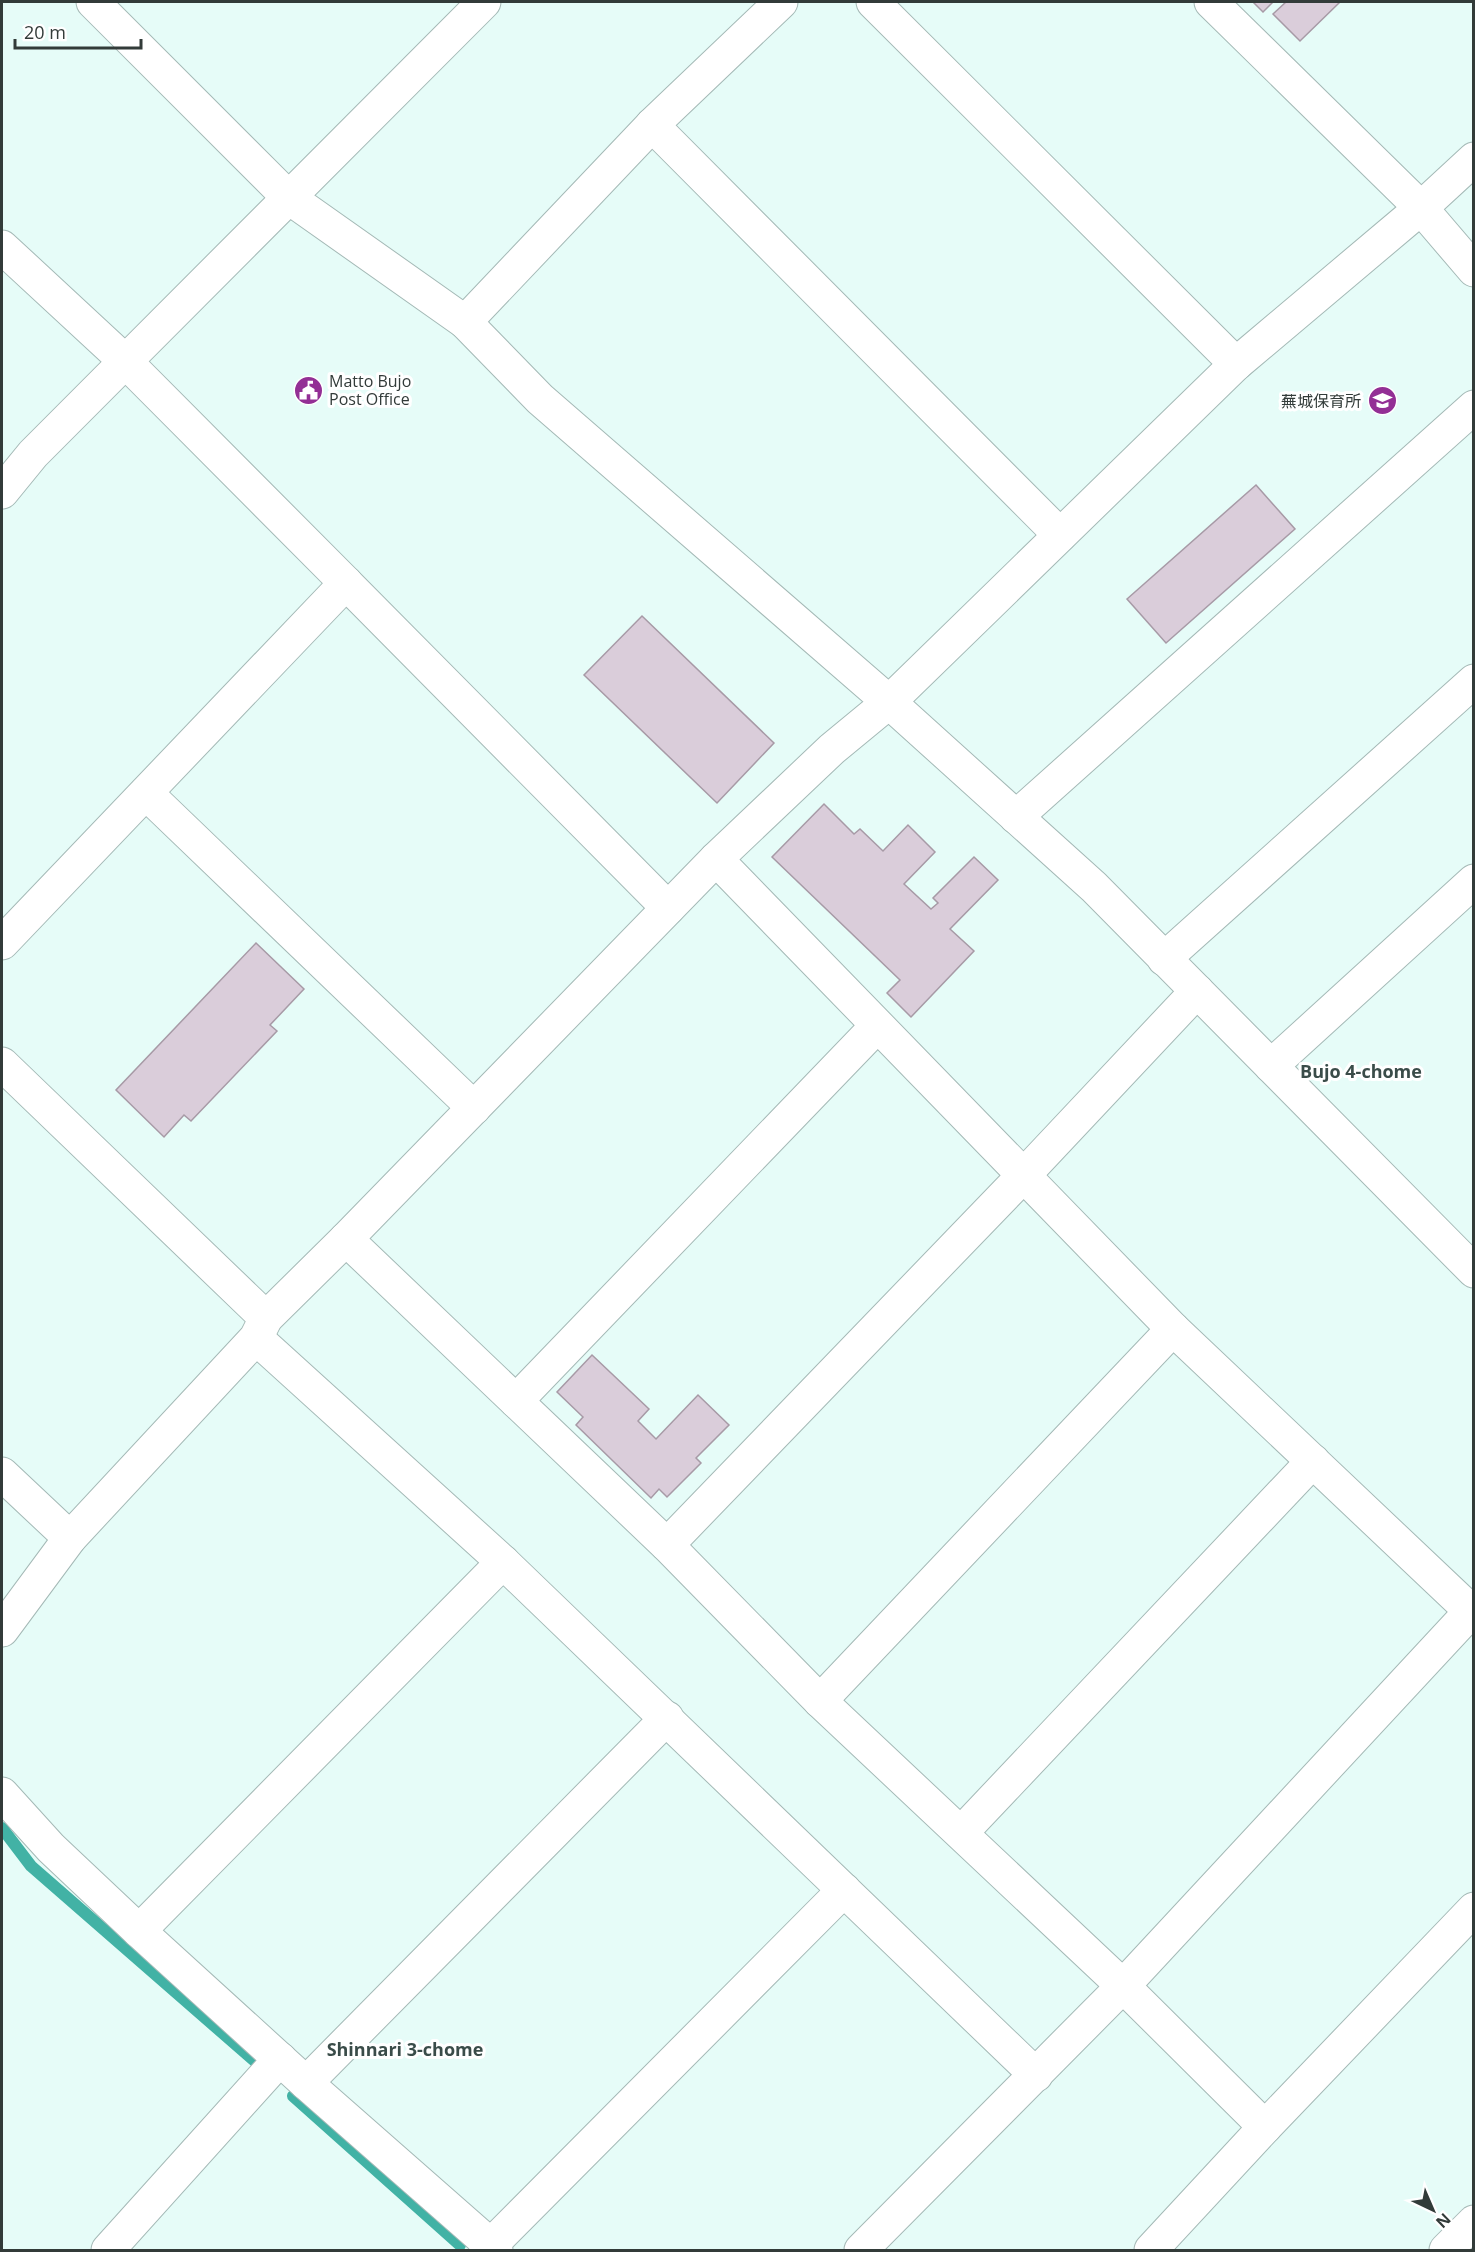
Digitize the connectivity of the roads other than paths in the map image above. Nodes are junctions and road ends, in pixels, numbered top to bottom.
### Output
1 (93, 2) edge
2 (484, 2) edge
3 (781, 2) edge
4 (873, 2) edge
5 (1211, 2) edge
6 (652, 125) junction
7 (1473, 159) edge
8 (288, 197) junction
9 (1420, 208) junction
10 (2, 247) edge
11 (1473, 270) edge
12 (465, 322) junction
13 (125, 361) junction
14 (1236, 364) junction
15 (1473, 407) edge
16 (2, 492) edge
17 (1060, 535) junction
18 (346, 583) junction
19 (1473, 681) edge
20 (889, 702) junction
21 (146, 793) junction
22 (1016, 817) junction
23 (716, 859) junction
24 (1473, 881) edge
25 (668, 908) junction
26 (2, 943) edge
27 (1164, 959) junction
28 (1197, 991) junction
29 (877, 1026) junction
30 (2, 1064) edge
31 (1271, 1066) junction
32 (474, 1108) junction
33 (1023, 1176) junction
34 (346, 1239) junction
35 (1473, 1271) edge
36 (261, 1328) junction
37 (1173, 1329) junction
38 (516, 1401) junction
39 (1313, 1461) junction
40 (2, 1474) edge
41 (70, 1539) junction
42 (667, 1545) junction
43 (503, 1562) junction
44 (1472, 1611) edge
45 (2, 1630) edge
46 (820, 1701) junction
47 (667, 1718) junction
48 (2, 1794) edge
49 (962, 1833) junction
50 (844, 1890) junction
51 (1473, 1909) edge
52 (139, 1931) junction
53 (1124, 1986) junction
54 (280, 2060) junction
55 (1036, 2075) junction
56 (306, 2083) junction
57 (1265, 2127) junction
58 (1473, 2222) edge
59 (491, 2249) edge
60 (108, 2250) edge
61 (861, 2250) edge
62 (1151, 2250) edge
63 (1446, 2250) edge

1 - 8 street
2 - 8 street
3 - 6 street
4 - 14 street
5 - 9 street
6 - 12 street
6 - 17 street
7 - 9 street
8 - 12 street
8 - 13 street
9 - 11 street
9 - 14 street
10 - 13 street
12 - 20 street
13 - 16 street
13 - 18 street
14 - 17 street
15 - 22 street
17 - 20 street
18 - 21 street
18 - 25 street
19 - 27 street
20 - 22 street
20 - 23 street
21 - 26 street
21 - 32 street
22 - 27 street
23 - 25 street
23 - 29 street
24 - 31 street
25 - 32 street
27 - 28 street
28 - 31 street
28 - 33 street
29 - 33 street
29 - 38 street
30 - 36 street
31 - 35 street
32 - 34 street
33 - 37 street
33 - 42 street
34 - 36 street
34 - 38 street
36 - 41 street
36 - 43 street
37 - 39 street
37 - 46 street
38 - 42 street
39 - 44 street
39 - 49 street
40 - 41 street
41 - 45 street
42 - 46 street
43 - 47 street
43 - 52 street
44 - 53 street
46 - 49 street
47 - 50 street
47 - 56 street
48 - 52 street
49 - 53 street
50 - 55 street
50 - 59 street
51 - 57 street
52 - 54 street
53 - 55 street
53 - 57 street
54 - 56 street
54 - 60 street
55 - 61 street
56 - 59 street
57 - 62 street
58 - 63 street

